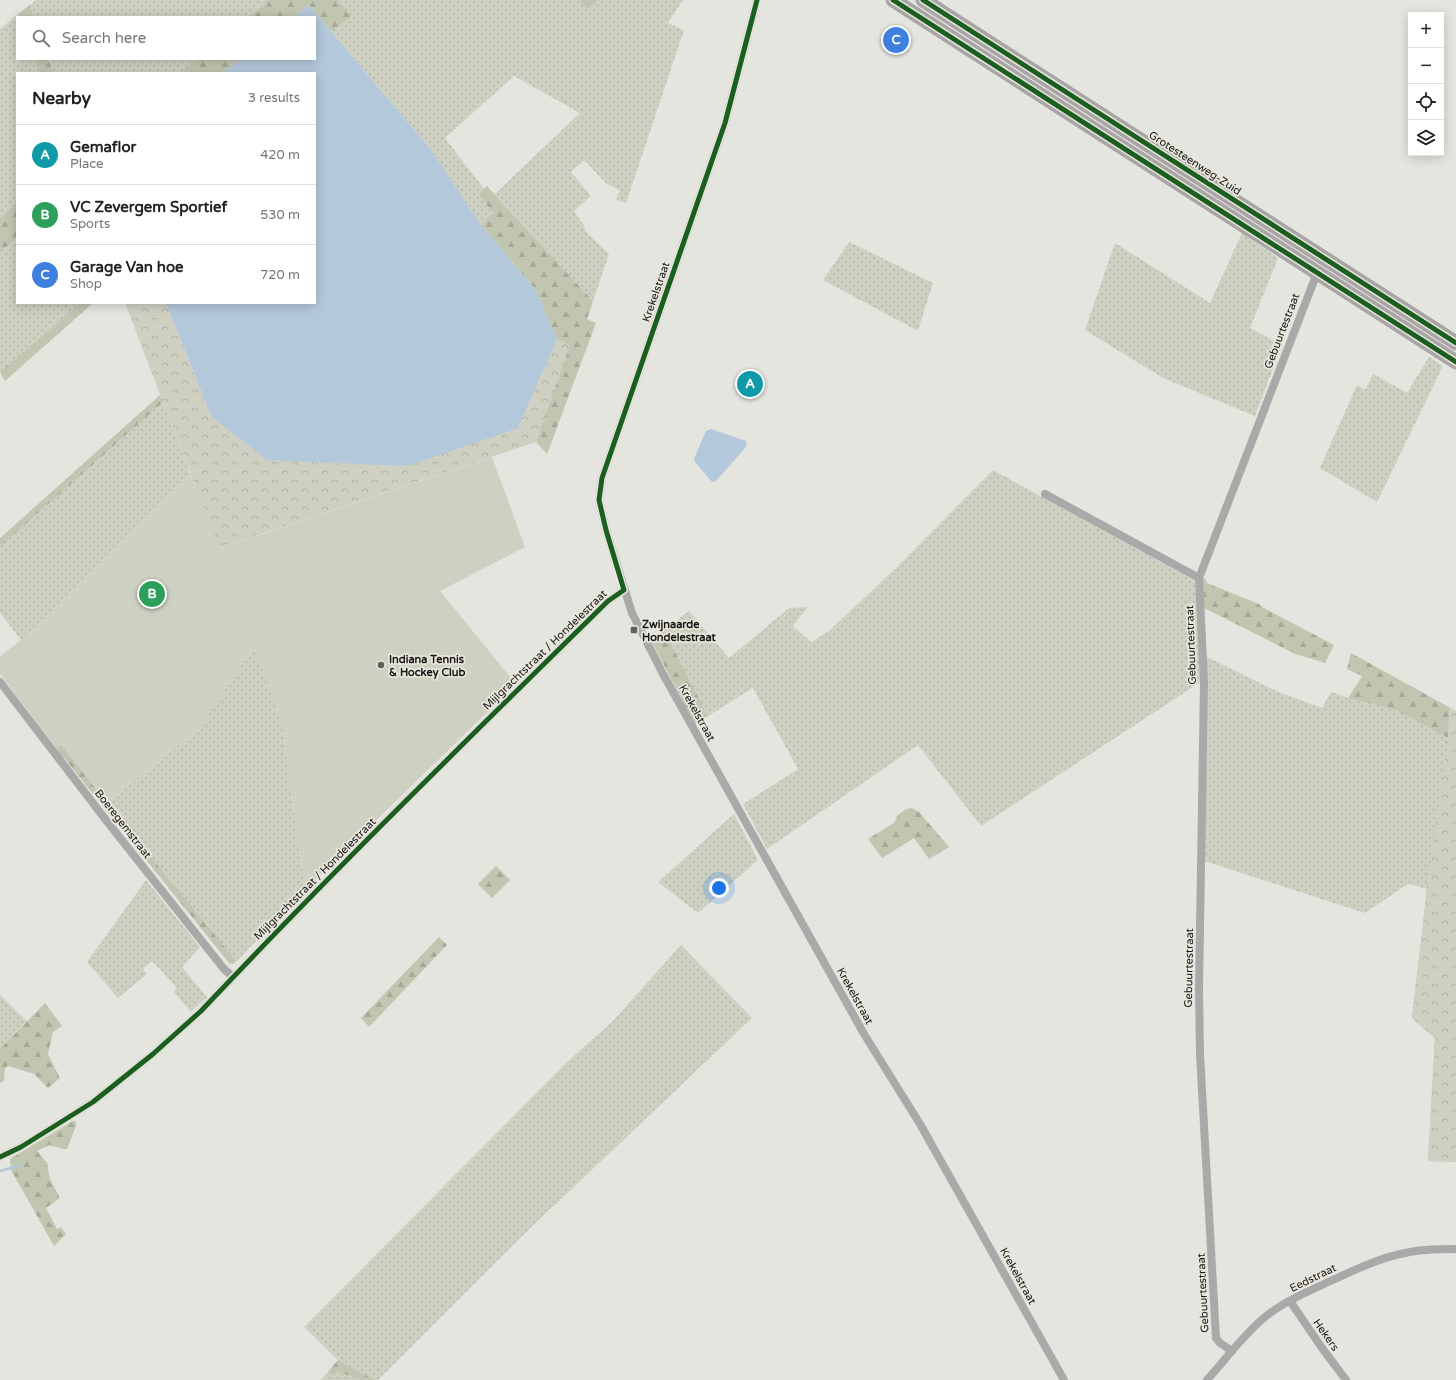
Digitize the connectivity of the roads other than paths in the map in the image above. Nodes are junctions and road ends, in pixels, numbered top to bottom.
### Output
1 (757, 0) edge
2 (893, 0) edge
3 (923, 0) edge
4 (1317, 273) junction
5 (1456, 343) edge
6 (1456, 362) edge
7 (1045, 494) dead end
8 (1199, 578) junction
9 (624, 590) junction
10 (0, 682) edge
11 (233, 977) junction
12 (0, 1157) edge
13 (1456, 1249) edge
14 (1290, 1301) junction
15 (1232, 1351) junction
16 (1064, 1380) edge
17 (1207, 1380) edge
18 (1346, 1380) edge

1 - 9 street, Krekelstraat
2 - 4 highway
3 - 5 highway, Grotesteenweg-Zuid
4 - 6 highway
4 - 8 street, Gebuurtestraat
7 - 8 street
8 - 15 street, Gebuurtestraat
9 - 11 street, Mijlgrachtstraat / Hondelestraat
9 - 16 street, Krekelstraat
10 - 11 street, Boeregemstraat
11 - 12 street, Mijlgrachtstraat / Hondelestraat
13 - 14 street, Eedstraat
14 - 15 street, Eedstraat
14 - 18 street, Hekers
15 - 17 street, Eedstraat

